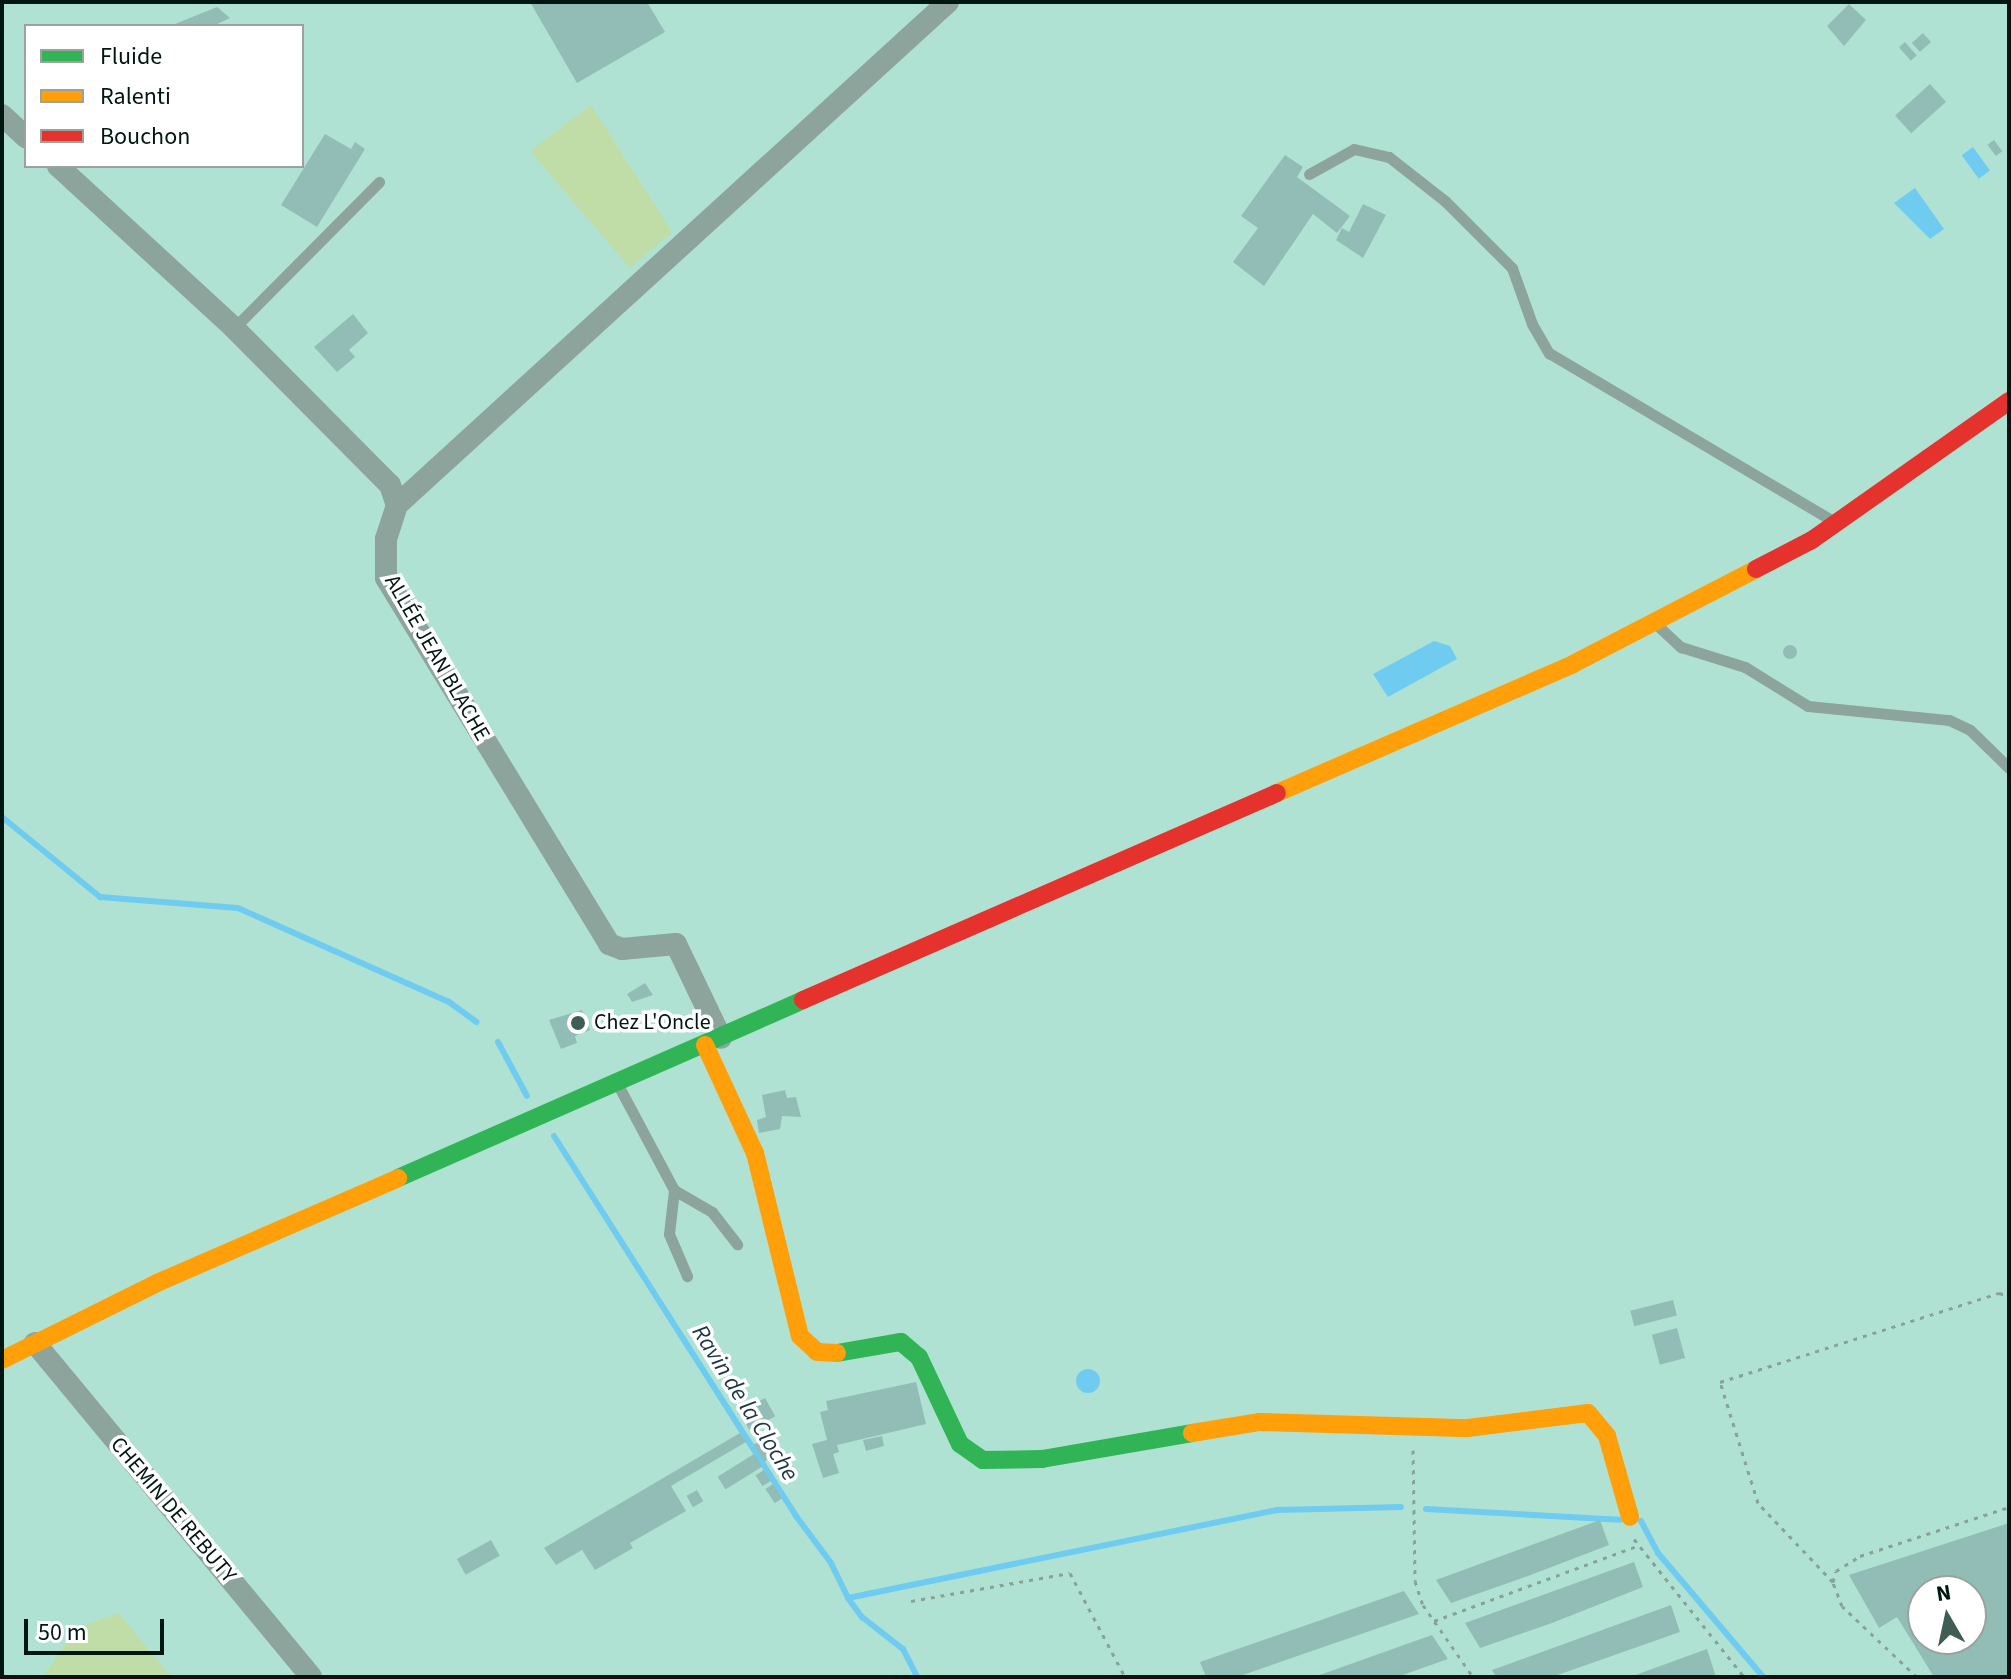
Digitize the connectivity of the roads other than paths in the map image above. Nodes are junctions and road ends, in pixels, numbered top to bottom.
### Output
1 (948, 2) edge
2 (2, 115) edge
3 (24, 135) edge
4 (60, 168) edge
5 (1309, 174) dead end
6 (379, 182) dead end
7 (234, 328) junction
8 (2009, 401) edge
9 (397, 505) junction
10 (1836, 523) junction
11 (1653, 622) junction
12 (2009, 768) edge
13 (713, 1042) junction
14 (618, 1084) junction
15 (674, 1190) junction
16 (737, 1244) dead end
17 (687, 1276) dead end
18 (40, 1350) junction
19 (2, 1360) edge
20 (2, 1378) edge
21 (1630, 1517) road end
22 (311, 1677) edge

1 - 9 street
2 - 3 street
4 - 7 street
5 - 10 lane
6 - 7 lane
7 - 9 street
8 - 10 main road
9 - 13 street, ALLÉE JEAN BLACHE
10 - 11 main road
11 - 12 lane
11 - 13 main road
13 - 14 main road
13 - 21 main road
14 - 15 lane
14 - 18 main road
15 - 16 lane
15 - 17 lane
18 - 19 main road
18 - 20 main road
18 - 22 street, CHEMIN DE REBUTY

